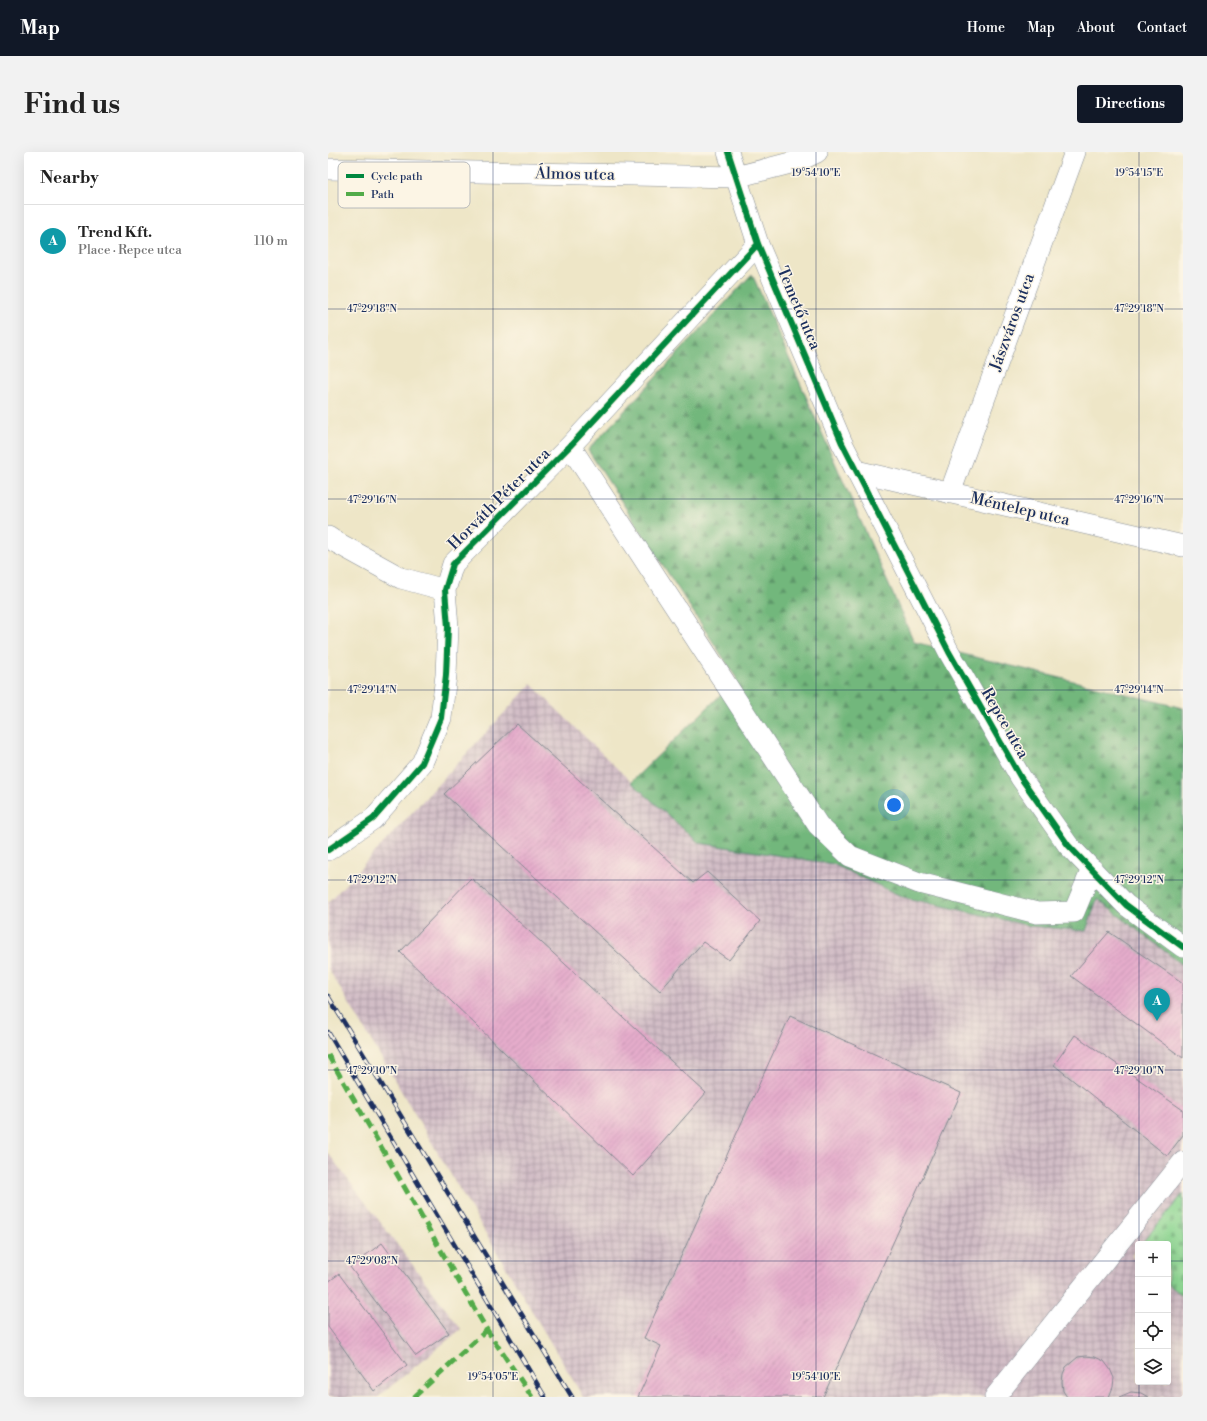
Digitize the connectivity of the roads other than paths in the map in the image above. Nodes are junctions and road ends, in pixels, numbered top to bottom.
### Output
1 (728, 152) edge
2 (817, 152) edge
3 (1074, 152) edge
4 (328, 169) edge
5 (338, 169) edge
6 (470, 172) edge
7 (736, 177) junction
8 (758, 244) junction
9 (570, 446) junction
10 (856, 471) junction
11 (950, 493) junction
12 (328, 536) edge
13 (1183, 546) edge
14 (445, 590) junction
15 (328, 850) edge
16 (1092, 869) junction
17 (1183, 947) edge
18 (1183, 1162) edge
19 (995, 1397) edge

1 - 7 street, Temető utca
2 - 7 street, Álmos utca
3 - 11 street, Jászváros utca
4 - 5 street, Álmos utca
6 - 7 street, Álmos utca
7 - 8 street, Temető utca
8 - 9 street, Horváth Péter utca
8 - 10 street, Temető utca
9 - 14 street, Horváth Péter utca
9 - 16 street
10 - 11 street, Méntelep utca
10 - 16 street, Repce utca
11 - 13 street, Méntelep utca
12 - 14 street
14 - 15 street, Horváth Péter utca
16 - 17 street, Repce utca
18 - 19 street

